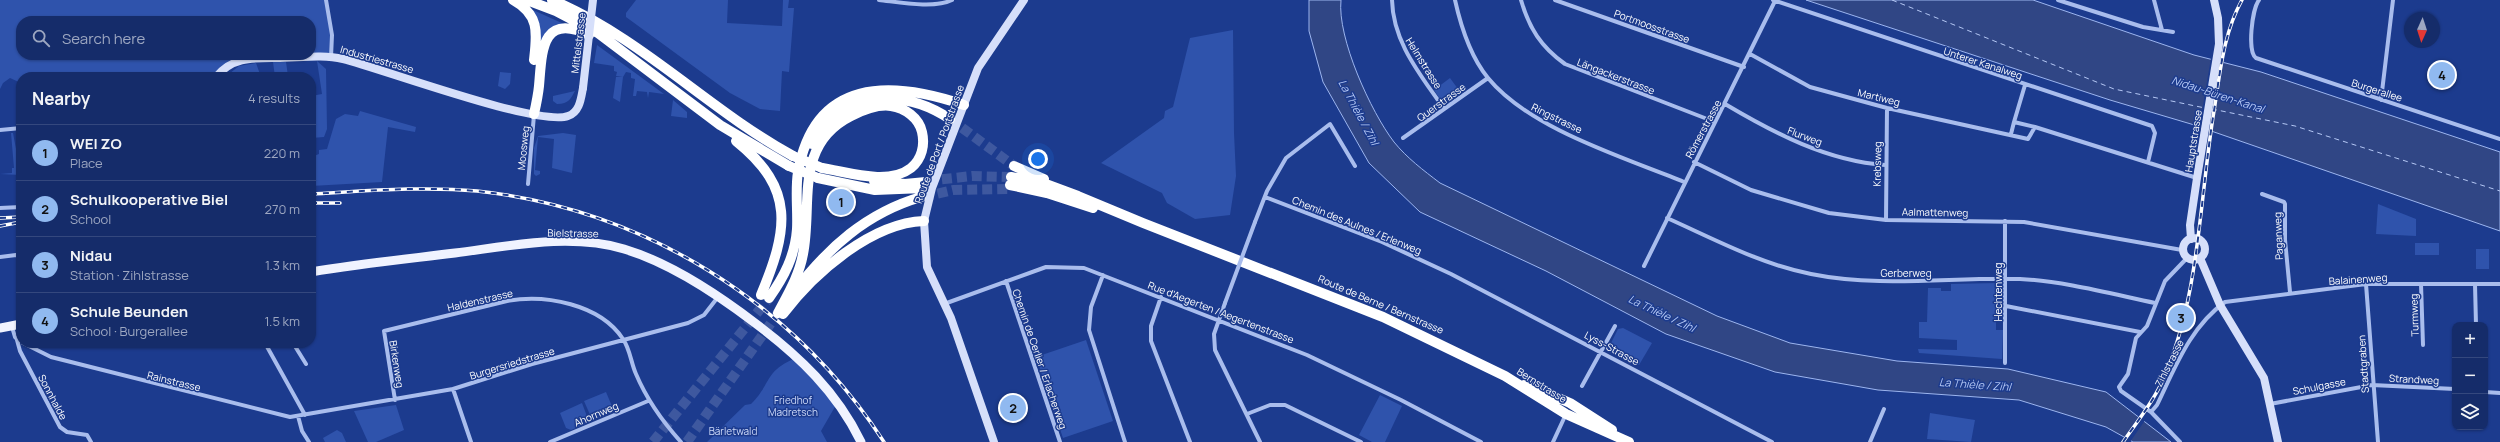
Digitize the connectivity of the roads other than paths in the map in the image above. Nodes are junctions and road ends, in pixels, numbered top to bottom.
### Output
1 (326, 0) edge
2 (513, 0) edge
3 (527, 0) edge
4 (552, 0) edge
5 (561, 0) edge
6 (593, 0) edge
7 (879, 0) edge
8 (952, 0) edge
9 (1024, 0) edge
10 (1392, 0) edge
11 (1455, 0) edge
12 (1521, 0) edge
13 (1555, 0) edge
14 (1774, 0) edge
15 (2058, 0) edge
16 (2154, 0) edge
17 (2214, 0) edge
18 (2259, 0) edge
19 (2393, 0) edge
20 (582, 14) junction
21 (2162, 30) junction
22 (2173, 32) dead end
23 (609, 42) junction
24 (1750, 54) junction
25 (316, 57) edge
26 (331, 57) junction
27 (241, 60) edge
28 (1744, 67) junction
29 (221, 72) edge
30 (1488, 78) junction
31 (2026, 85) junction
32 (2381, 100) junction
33 (1725, 104) junction
34 (964, 105) junction
35 (1888, 108) junction
36 (1444, 109) junction
37 (534, 114) junction
38 (560, 117) joint
39 (950, 119) tunnel mouth
40 (1715, 122) junction
41 (2014, 122) junction
42 (720, 125) junction
43 (2035, 127) junction
44 (16, 128) edge
45 (0, 130) edge
46 (2011, 134) junction
47 (1403, 138) dead end
48 (2500, 139) edge
49 (791, 161) junction
50 (1694, 162) junction
51 (2148, 162) junction
52 (800, 165) junction
53 (1014, 166) tunnel mouth
54 (1356, 166) dead end
55 (1885, 166) junction
56 (822, 168) junction
57 (2197, 178) junction
58 (1684, 182) junction
59 (528, 184) dead end
60 (923, 189) junction
61 (2262, 194) dead end
62 (1078, 196) junction
63 (1265, 196) junction
64 (16, 207) edge
65 (0, 208) edge
66 (1668, 218) junction
67 (1886, 220) junction
68 (2005, 221) junction
69 (1143, 223) junction
70 (924, 225) junction
71 (2191, 239) junction
72 (2184, 254) junction
73 (16, 255) edge
74 (0, 257) edge
75 (2200, 258) junction
76 (1644, 266) dead end
77 (1442, 270) joint
78 (316, 271) edge
79 (1103, 275) junction
80 (2006, 279) junction
81 (1006, 280) junction
82 (2366, 284) junction
83 (2421, 284) junction
84 (2476, 284) junction
85 (2500, 284) edge
86 (2290, 292) junction
87 (718, 297) junction
88 (1161, 298) junction
89 (2154, 303) junction
90 (944, 304) junction
91 (2220, 305) junction
92 (2006, 306) junction
93 (780, 314) junction
94 (1219, 320) junction
95 (2476, 322) edge
96 (16, 325) edge
97 (1615, 326) dead end
98 (0, 328) edge
99 (384, 331) joint
100 (2140, 332) junction
101 (624, 340) junction
102 (2423, 345) dead end
103 (20, 348) edge
104 (32, 348) edge
105 (268, 348) edge
106 (296, 348) edge
107 (1602, 351) junction
108 (2005, 363) dead end
109 (306, 364) dead end
110 (1505, 376) junction
111 (2372, 385) junction
112 (1582, 386) dead end
113 (453, 389) junction
114 (2452, 389) edge
115 (2488, 392) edge
116 (2500, 393) edge
117 (395, 400) junction
118 (648, 401) junction
119 (2270, 404) junction
120 (1884, 408) dead end
121 (2151, 412) junction
122 (1247, 414) junction
123 (1566, 414) junction
124 (1589, 414) junction
125 (305, 415) junction
126 (298, 416) junction
127 (92, 442) edge
128 (309, 442) edge
129 (471, 442) edge
130 (550, 442) edge
131 (681, 442) edge
132 (861, 442) edge
133 (994, 442) edge
134 (1060, 442) edge
135 (1125, 442) edge
136 (1190, 442) edge
137 (1260, 442) edge
138 (1361, 442) edge
139 (1481, 442) edge
140 (1553, 442) edge
141 (1630, 442) edge
142 (1772, 442) edge
143 (1870, 442) edge
144 (2180, 442) edge
145 (2278, 442) edge
146 (2378, 442) edge

1 - 26 street
2 - 37 highway
3 - 23 highway
4 - 20 highway
5 - 20 highway
6 - 38 main road, Mittelstrasse, bridge
7 - 8 street
9 - 34 main road, Route de Port / Portstrasse
10 - 36 street, Helmstrasse
11 - 30 street, Ringstrasse
12 - 40 street, Längackerstrasse
13 - 28 street, Portmoosstrasse
14 - 24 street, Römerstrasse
14 - 31 street, Unterer Kanalweg
15 - 21 street
16 - 21 street
17 - 57 main road, Hauptstrasse
18 - 32 street, Burgerallee
19 - 32 street
20 - 49 highway
21 - 22 street
23 - 37 highway
23 - 42 highway
24 - 28 street, Römerstrasse
24 - 35 street, Martiweg
25 - 26 main road, Industriestrasse
26 - 37 main road, Industriestrasse
27 - 29 main road, Industriestrasse
28 - 33 street, Römerstrasse
30 - 36 street, Querstrasse
30 - 58 street, Ringstrasse
31 - 41 street
31 - 51 street, Unterer Kanalweg
32 - 48 street, Burgerallee
33 - 40 street, Römerstrasse
33 - 55 street, Flurweg
34 - 52 highway
34 - 70 main road, Route de Port / Portstrasse
35 - 46 street, Martiweg
35 - 55 street, Krebsweg
36 - 47 street, Querstrasse
37 - 38 main road, Industriestrasse
37 - 59 street, Moosweg
39 - 52 highway
40 - 50 street, Römerstrasse
41 - 43 street
41 - 46 street
42 - 49 highway
42 - 52 highway
43 - 46 street, Martiweg
43 - 51 street
44 - 45 street
49 - 56 highway, bridge
49 - 60 highway, bridge
50 - 58 street, Römerstrasse
50 - 67 street, Aalmattenweg
51 - 57 street
53 - 62 highway
54 - 63 street
55 - 67 street, Krebsweg
56 - 60 highway
56 - 93 highway
57 - 71 main road, Hauptstrasse
58 - 66 street, Römerstrasse
60 - 93 highway
61 - 86 street, Paganweg
62 - 69 highway
62 - 69 highway
63 - 77 street, Chemin des Aulnes / Erlenweg
63 - 94 street, bridge
64 - 65 street
66 - 76 street, Römerstrasse
66 - 80 street, Gerberweg
67 - 68 street, Aalmattenweg
68 - 72 street, Aalmattenweg
68 - 80 street, Hechtenweg
69 - 110 highway, Route de Berne / Bernstrasse
70 - 90 main road, Route de Port / Portstrasse
70 - 93 highway
71 - 72 main road
71 - 75 main road
72 - 75 main road
72 - 89 street
73 - 74 street
75 - 91 main road
77 - 107 street, Lyss-Strasse
78 - 87 main road, Bielstrasse
79 - 81 street, Rue d'Aegerten / Aegertenstrasse
79 - 88 street, Rue d'Aegerten / Aegertenstrasse
79 - 135 street
80 - 89 street, Gerberweg
80 - 92 street, Hechtenweg
81 - 90 street, Rue d'Aegerten / Aegertenstrasse
81 - 134 street, Chemin de Cerlier / Erlacherweg
82 - 83 street, Balainenweg
82 - 86 street, Balainenweg
82 - 111 street, Stadtgraben
83 - 84 street, Balainenweg
83 - 102 street, Turmweg
84 - 85 street, Balainenweg
84 - 95 street
86 - 91 street, Balainenweg
87 - 101 street, Burgersriedstrasse
87 - 132 main road, Bielstrasse
88 - 94 street, Rue d'Aegerten / Aegertenstrasse
88 - 136 street
89 - 100 street
90 - 133 main road, Route de Port / Portstrasse
91 - 119 main road
91 - 121 street, Zihlstrasse
92 - 100 street
92 - 108 street, Hechtenweg
94 - 122 street
94 - 139 street, Rue d'Aegerten / Aegertenstrasse
96 - 98 main road
97 - 107 street
99 - 101 street, Haldenstrasse
99 - 117 street, Birkenweg
100 - 121 street
101 - 113 street, Burgersriedstrasse
101 - 118 street, Haldenstrasse
103 - 127 street, Sonnhalde
104 - 126 street, Rainstrasse
105 - 125 street
106 - 109 street
107 - 112 street
107 - 142 street, Lyss-Strasse
110 - 123 highway, Bernstrasse
110 - 124 highway, Bernstrasse
111 - 114 street, Strandweg
111 - 119 street, Schulgasse
111 - 146 street, Stadtgraben
113 - 117 street, Burgersriedstrasse
113 - 129 street
115 - 116 street
117 - 125 street, Burgersriedstrasse
118 - 130 street, Ahornweg
118 - 131 street, Haldenstrasse
119 - 145 main road
120 - 143 street
121 - 144 street
122 - 137 street
122 - 138 street
123 - 124 highway
123 - 140 street
123 - 141 highway, Bernstrasse
124 - 141 highway, Bernstrasse
125 - 126 street, Burgersriedstrasse
126 - 128 street

